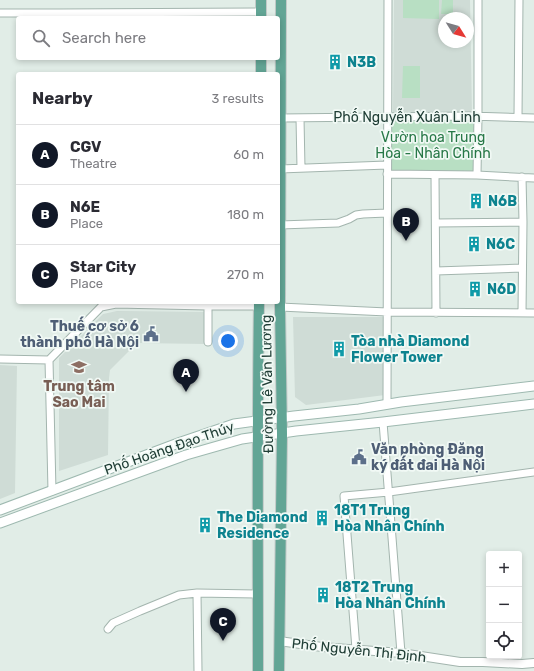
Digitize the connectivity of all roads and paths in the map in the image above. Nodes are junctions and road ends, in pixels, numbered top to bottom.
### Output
1 (261, 0) edge
2 (280, 0) edge
3 (388, 0) edge
4 (478, 0) edge
5 (519, 0) edge
6 (0, 13) edge
7 (261, 15) edge
8 (261, 60) edge
9 (261, 72) edge
10 (388, 116) junction
11 (478, 116) junction
12 (518, 117) junction
13 (280, 118) junction
14 (300, 118) junction
15 (534, 118) edge
16 (388, 165) junction
17 (300, 168) junction
18 (280, 169) junction
19 (387, 174) junction
20 (435, 175) junction
21 (476, 175) junction
22 (522, 177) junction
23 (534, 178) edge
24 (387, 214) junction
25 (523, 222) junction
26 (436, 223) junction
27 (280, 225) junction
28 (522, 268) junction
29 (436, 271) junction
30 (208, 304) edge
31 (259, 304) edge
32 (280, 307) junction
33 (387, 312) junction
34 (436, 313) junction
35 (522, 313) junction
36 (534, 313) edge
37 (208, 342) dead end
38 (0, 358) edge
39 (49, 360) junction
40 (534, 386) edge
41 (387, 404) junction
42 (534, 404) edge
43 (282, 418) junction
44 (258, 421) junction
45 (383, 422) junction
46 (282, 434) junction
47 (257, 438) junction
48 (181, 442) junction
49 (186, 455) junction
50 (534, 472) edge
51 (52, 491) junction
52 (389, 492) junction
53 (53, 503) junction
54 (0, 510) edge
55 (0, 523) edge
56 (197, 593) junction
57 (258, 594) junction
58 (108, 629) dead end
59 (279, 641) junction
60 (356, 649) junction
61 (401, 653) junction
62 (534, 663) edge
63 (198, 671) edge
64 (258, 671) edge
65 (279, 671) edge

1 - 7 main road
2 - 13 main road, Đường Lê Văn Lương
3 - 10 street
4 - 11 street
5 - 12 street
6 - 7 street
8 - 9 main road
10 - 11 street, Phố Nguyễn Xuân Linh
10 - 14 street, Phố Nguyễn Xuân Linh
10 - 16 street
11 - 12 street, Phố Nguyễn Xuân Linh
11 - 21 street
12 - 15 street, Phố Nguyễn Xuân Linh
13 - 14 street, Phố Nguyễn Xuân Linh
13 - 18 main road, Đường Lê Văn Lương
14 - 17 street
16 - 17 street
16 - 19 street
17 - 18 street
18 - 27 main road, Đường Lê Văn Lương
19 - 20 street
19 - 24 street
20 - 21 street
20 - 26 street
21 - 22 street
22 - 23 street
22 - 25 street
24 - 27 street
24 - 33 street
25 - 26 street
25 - 28 street
26 - 29 street
27 - 32 main road, Đường Lê Văn Lương
28 - 29 street
28 - 35 street
29 - 34 street
30 - 31 street
30 - 37 street
30 - 39 street
31 - 44 main road, Đường Lê Văn Lương
32 - 33 street
32 - 43 main road, Đường Lê Văn Lương
33 - 34 street
33 - 41 street
34 - 35 street
35 - 36 street
38 - 39 street
39 - 51 street
40 - 41 main road, Phố Hoàng Đạo Thúy
41 - 43 main road, Phố Hoàng Đạo Thúy
42 - 45 main road, Phố Hoàng Đạo Thúy
43 - 44 main road, Phố Hoàng Đạo Thúy
43 - 46 main road, Đường Lê Văn Lương
44 - 47 main road, Đường Lê Văn Lương
44 - 48 main road, Phố Hoàng Đạo Thúy
45 - 46 main road, Phố Hoàng Đạo Thúy
45 - 52 street
46 - 47 main road, Phố Hoàng Đạo Thúy
46 - 59 main road, Đường Lê Văn Lương
47 - 49 main road, Phố Hoàng Đạo Thúy
47 - 57 main road, Đường Lê Văn Lương
48 - 49 main road
48 - 51 main road, Phố Hoàng Đạo Thúy
49 - 53 main road, Phố Hoàng Đạo Thúy
50 - 52 street
51 - 53 main road
51 - 54 main road, Phố Hoàng Đạo Thúy
52 - 60 street
52 - 61 street
53 - 55 main road, Phố Hoàng Đạo Thúy
56 - 57 street
56 - 58 street
56 - 63 street
57 - 64 main road, Đường Lê Văn Lương
59 - 60 street, Phố Nguyễn Thị Định
59 - 65 main road, Đường Lê Văn Lương
60 - 61 street, Phố Nguyễn Thị Định
61 - 62 street, Phố Nguyễn Thị Định

